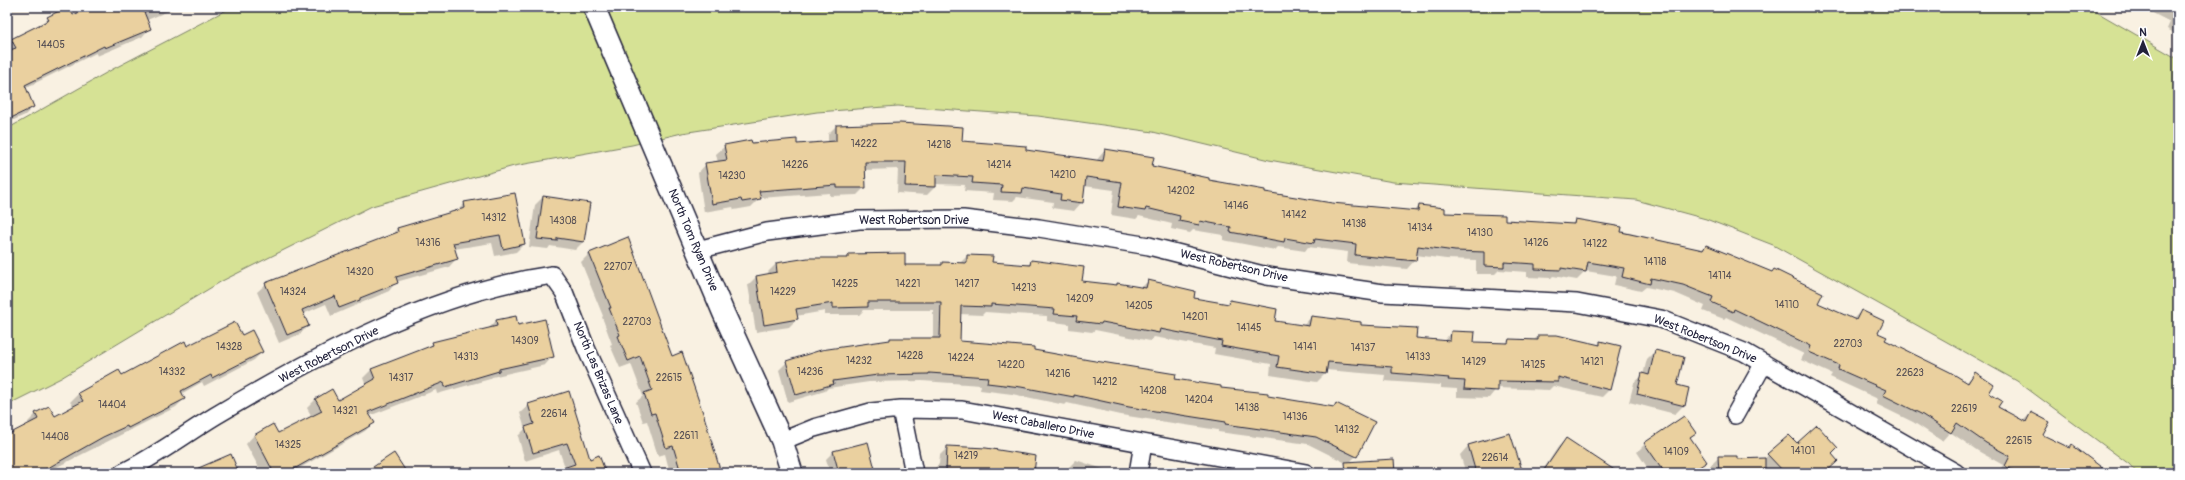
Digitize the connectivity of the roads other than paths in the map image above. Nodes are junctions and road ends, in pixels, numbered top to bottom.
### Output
1 (594, 7) edge
2 (698, 250) junction
3 (552, 275) joint
4 (1764, 363) junction
5 (901, 409) junction
6 (1735, 415) dead end
7 (782, 441) junction
8 (1143, 444) junction
9 (133, 471) edge
10 (642, 473) edge
11 (792, 473) edge
12 (914, 473) edge
13 (1138, 473) edge
14 (1306, 473) edge
15 (1956, 473) edge

1 - 2 street, North Tom Ryan Drive
2 - 4 street, West Robertson Drive
2 - 7 street, North Tom Ryan Drive
3 - 9 street, West Robertson Drive
3 - 10 street, North Las Brizas Lane
4 - 6 street, West Robertson Drive
4 - 15 street, West Robertson Drive
5 - 7 street, West Caballero Drive
5 - 8 street, West Caballero Drive
5 - 12 street
7 - 11 street, North Tom Ryan Drive
8 - 13 street
8 - 14 street, West Caballero Drive

